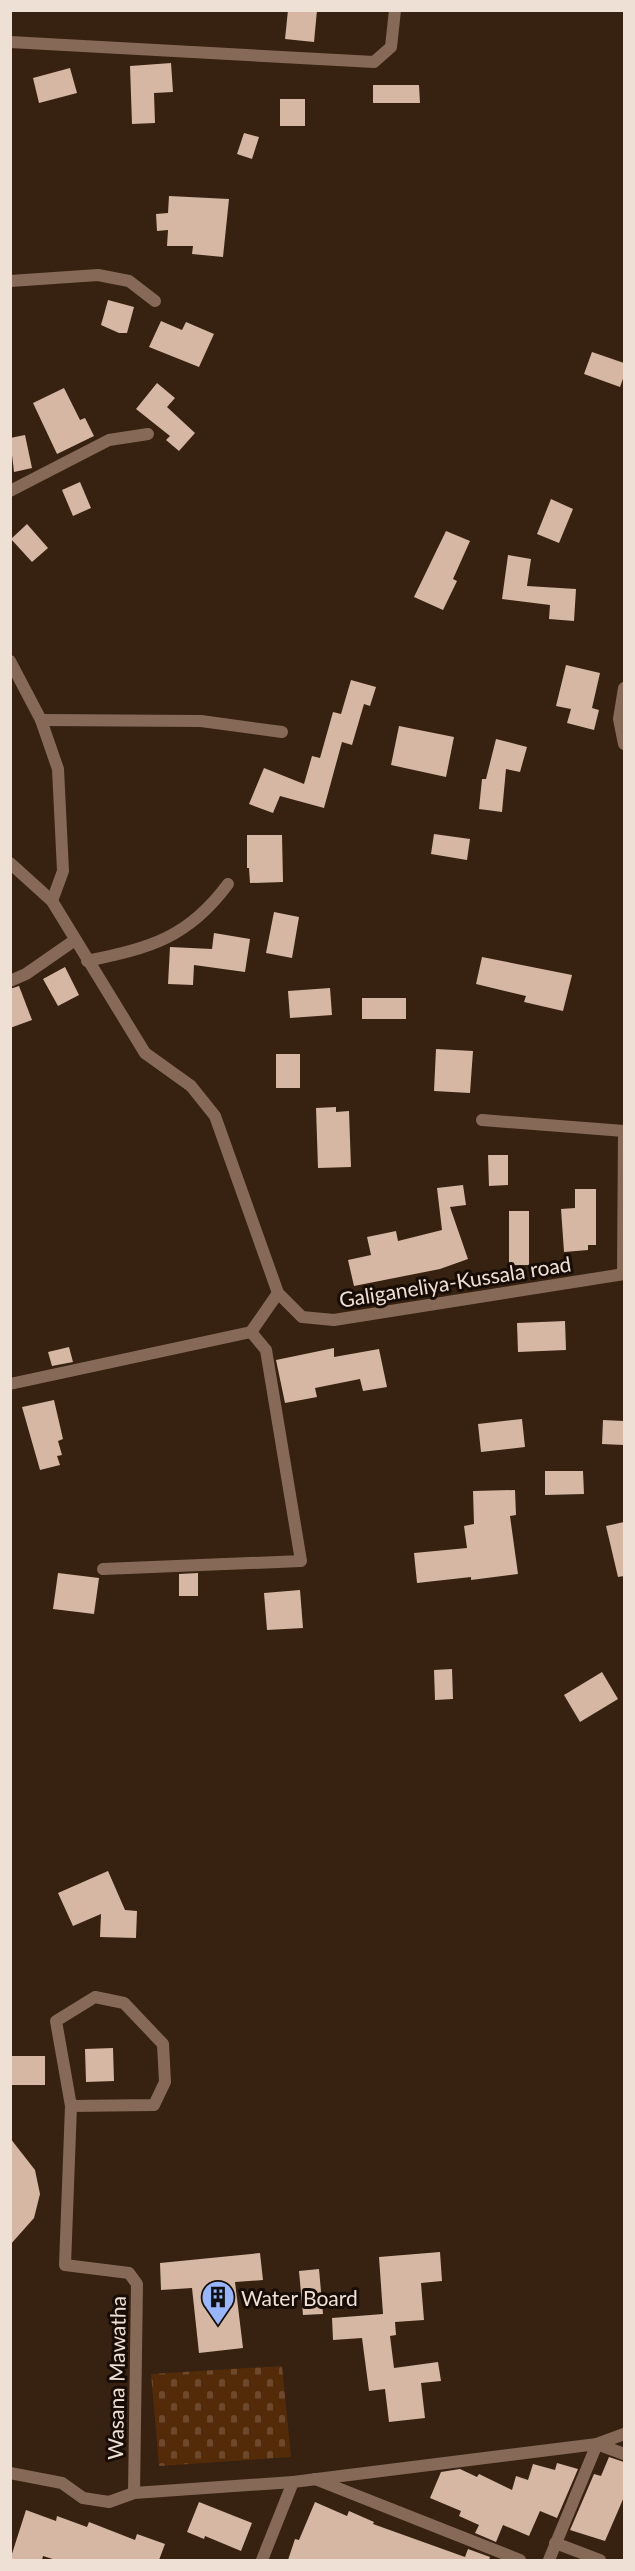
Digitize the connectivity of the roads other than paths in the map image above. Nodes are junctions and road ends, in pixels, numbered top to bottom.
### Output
1 (395, 10) edge
2 (10, 42) edge
3 (10, 281) edge
4 (155, 301) dead end
5 (148, 434) dead end
6 (10, 491) edge
7 (10, 662) edge
8 (624, 688) edge
9 (41, 720) junction
10 (282, 732) dead end
11 (624, 744) edge
12 (10, 863) edge
13 (228, 884) dead end
14 (52, 901) junction
15 (75, 940) junction
16 (87, 961) junction
17 (10, 981) edge
18 (482, 1120) dead end
19 (624, 1131) edge
20 (624, 1274) edge
21 (278, 1293) junction
22 (251, 1332) junction
23 (10, 1384) edge
24 (103, 1569) dead end
25 (71, 2106) junction
26 (624, 2434) edge
27 (597, 2444) junction
28 (624, 2454) edge
29 (10, 2473) edge
30 (312, 2478) junction
31 (293, 2482) junction
32 (134, 2493) junction
33 (555, 2543) junction
34 (262, 2560) edge
35 (520, 2560) edge
36 (549, 2560) edge
37 (600, 2560) edge

1 - 2 street
3 - 4 street
5 - 6 street
7 - 9 street
8 - 11 street
9 - 10 street
9 - 14 street
12 - 14 street, Galiganeliya-Kussala road
13 - 16 street
14 - 15 street, Galiganeliya-Kussala road
15 - 16 street, Galiganeliya-Kussala road
15 - 17 street
16 - 21 street, Galiganeliya-Kussala road
18 - 19 street
19 - 20 street
20 - 21 street, Galiganeliya-Kussala road
21 - 22 street
22 - 23 street
22 - 24 street
25 - 25 street
25 - 32 street, Wasana Mawatha
26 - 27 street
27 - 28 street
27 - 30 street
27 - 33 street
29 - 32 street
30 - 31 street
30 - 35 street
31 - 32 street
31 - 34 street
33 - 36 street
33 - 37 street

